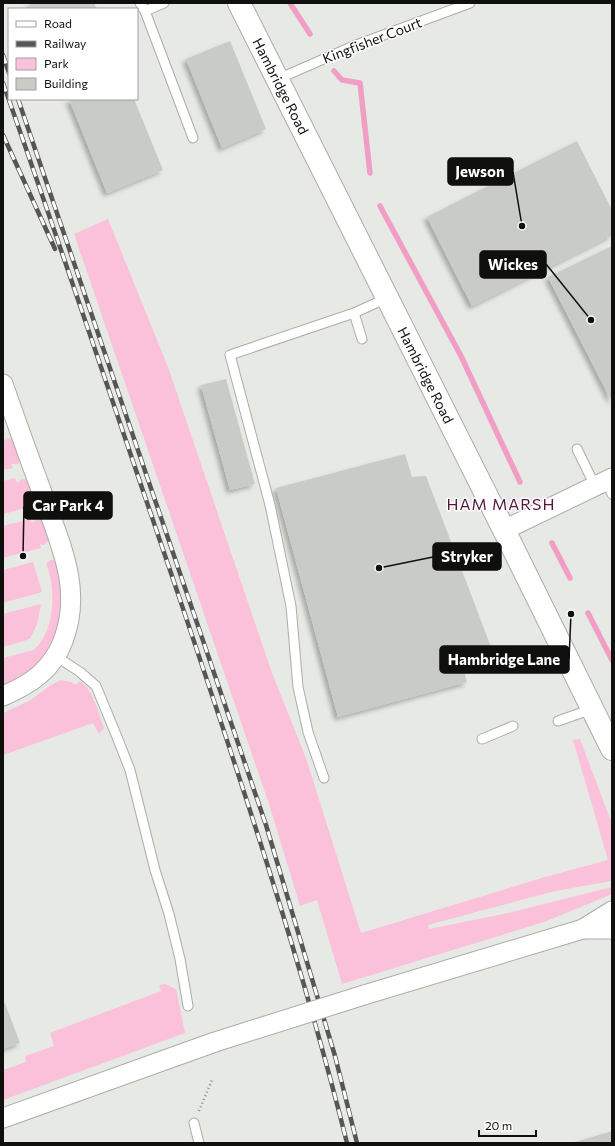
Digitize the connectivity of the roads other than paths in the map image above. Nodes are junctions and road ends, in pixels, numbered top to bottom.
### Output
1 (164, 3) edge
2 (239, 3) edge
3 (470, 3) edge
4 (142, 7) edge
5 (276, 80) junction
6 (193, 138) dead end
7 (387, 298) junction
8 (354, 313) junction
9 (362, 339) dead end
10 (3, 384) edge
11 (578, 449) dead end
12 (606, 485) edge
13 (504, 530) junction
14 (57, 657) junction
15 (3, 696) edge
16 (593, 708) junction
17 (558, 722) dead end
18 (513, 726) dead end
19 (482, 739) dead end
20 (612, 749) edge
21 (324, 778) dead end
22 (612, 911) edge
23 (583, 929) junction
24 (612, 929) edge
25 (188, 1006) dead end
26 (3, 1118) edge
27 (194, 1123) road end
28 (199, 1143) edge

1 - 4 lane
2 - 5 main road, Hambridge Road
3 - 5 lane, Kingfisher Court
4 - 6 lane
5 - 7 main road, Hambridge Road
7 - 8 lane
7 - 13 main road, Hambridge Road
8 - 9 lane
8 - 21 lane
10 - 14 street
11 - 12 lane
12 - 13 street
13 - 16 main road, Hambridge Road
14 - 15 street
14 - 25 lane
16 - 17 lane
16 - 20 main road, Hambridge Road
18 - 19 lane
22 - 23 street
23 - 24 street
23 - 26 street, bridge
27 - 28 lane

